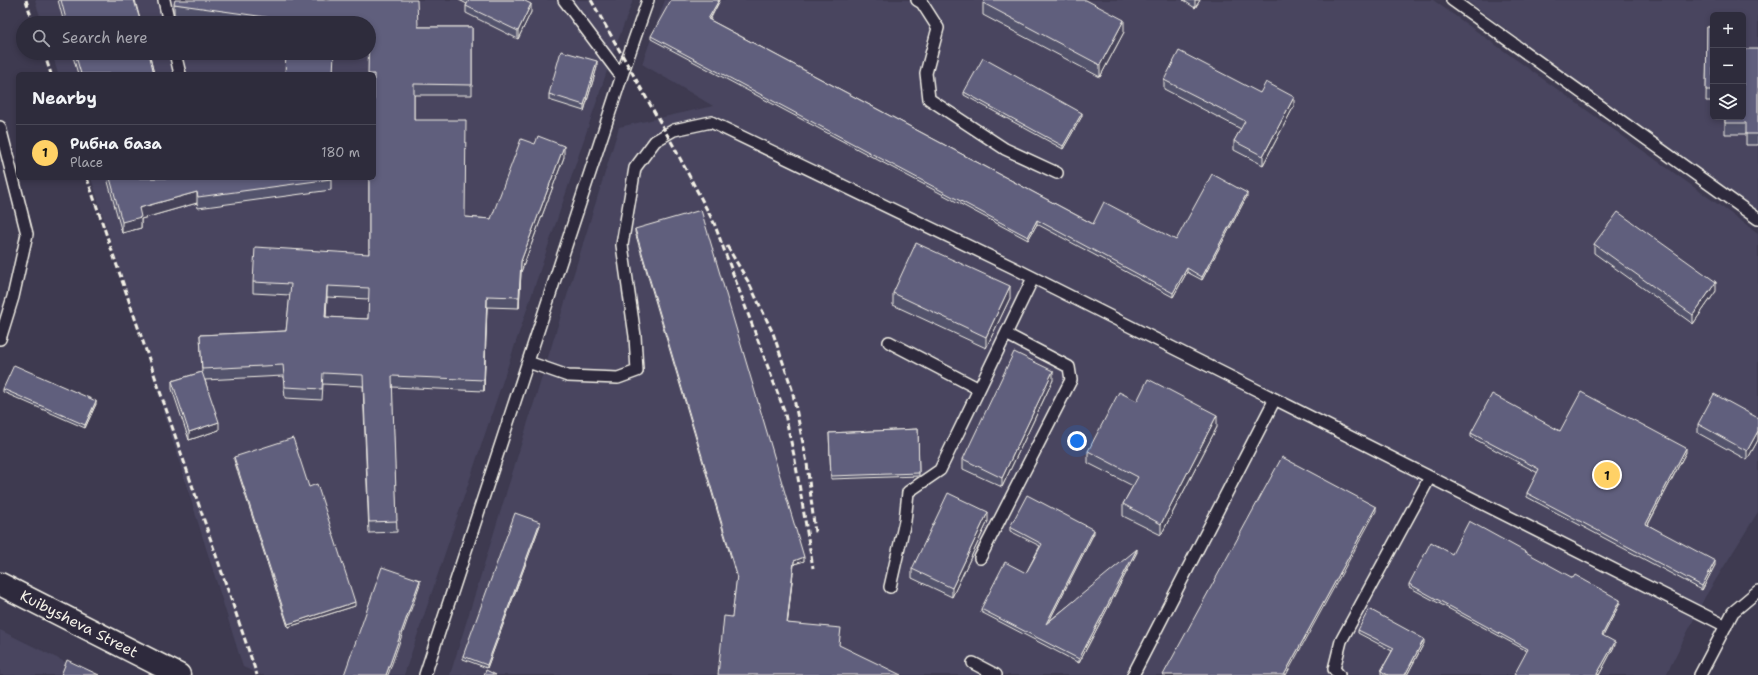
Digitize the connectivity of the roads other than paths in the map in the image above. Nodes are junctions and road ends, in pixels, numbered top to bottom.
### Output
1 (164, 0) edge
2 (564, 0) edge
3 (648, 0) edge
4 (917, 0) edge
5 (1452, 0) edge
6 (167, 16) edge
7 (177, 60) edge
8 (180, 72) edge
9 (621, 76) junction
10 (0, 126) edge
11 (1057, 173) dead end
12 (1758, 219) edge
13 (1033, 278) junction
14 (1006, 334) junction
15 (0, 339) edge
16 (889, 342) dead end
17 (528, 362) junction
18 (979, 388) junction
19 (1275, 399) junction
20 (1430, 477) junction
21 (980, 558) dead end
22 (0, 584) edge
23 (890, 587) dead end
24 (1758, 591) edge
25 (1726, 626) junction
26 (973, 663) dead end
27 (179, 675) edge
28 (425, 675) edge
29 (996, 675) edge
30 (1133, 675) edge
31 (1339, 675) edge
32 (1700, 675) edge

1 - 6 lane
2 - 9 lane
3 - 9 lane
4 - 11 lane
5 - 12 lane
7 - 8 lane
9 - 17 lane
10 - 15 lane
13 - 14 lane
13 - 17 lane
13 - 19 lane
14 - 18 lane
14 - 21 lane
16 - 18 lane
17 - 28 lane
18 - 23 lane
19 - 20 lane
19 - 30 lane
20 - 25 lane
20 - 31 lane
22 - 27 main road, Kuibysheva Street
24 - 25 lane
25 - 32 lane
26 - 29 lane

